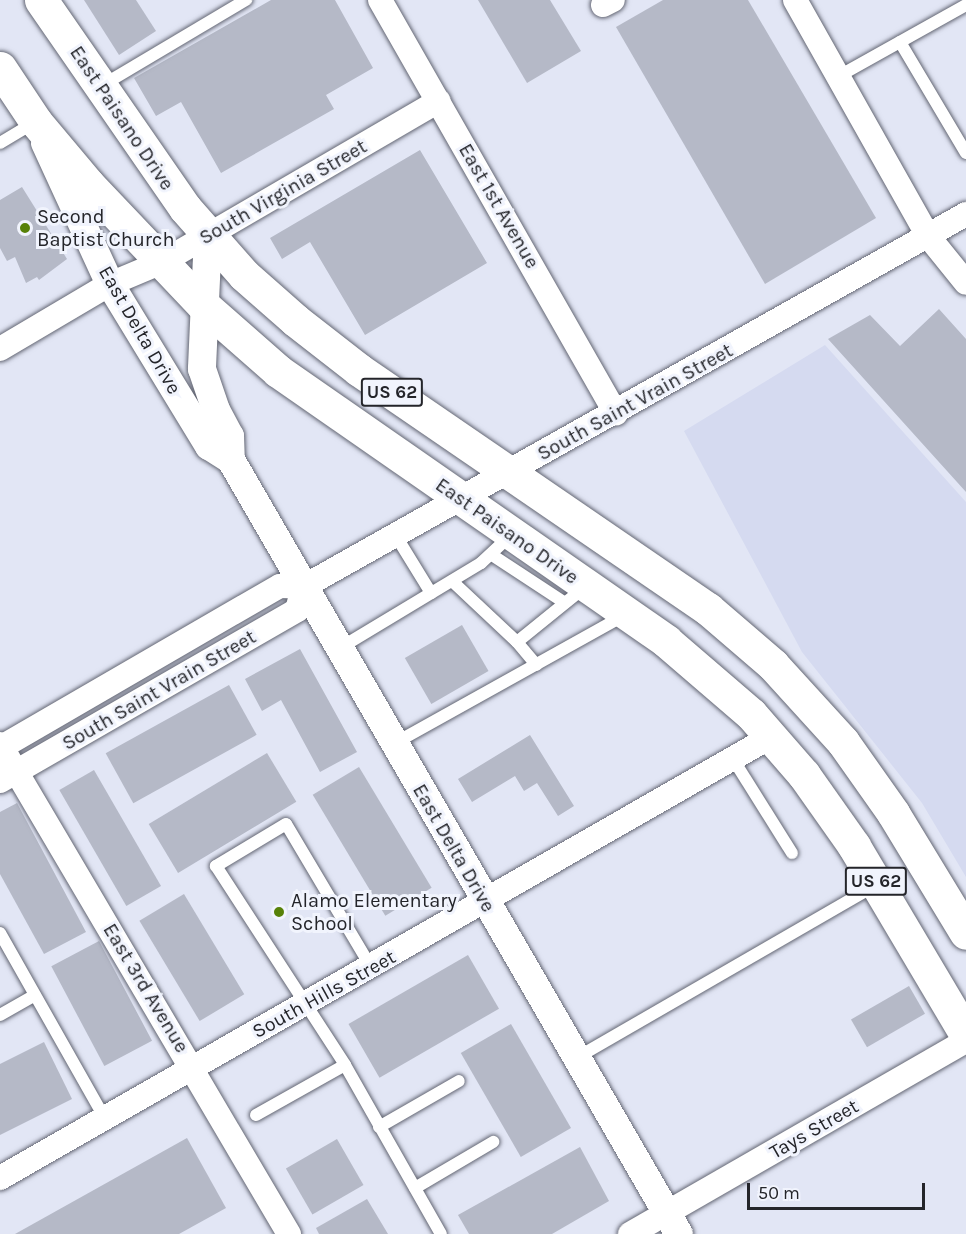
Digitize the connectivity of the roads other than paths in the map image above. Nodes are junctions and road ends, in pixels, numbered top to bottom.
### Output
1 (41, 0) edge
2 (246, 0) edge
3 (380, 0) edge
4 (795, 0) edge
5 (966, 5) edge
6 (900, 42) junction
7 (0, 68) edge
8 (839, 76) junction
9 (100, 86) junction
10 (439, 101) junction
11 (36, 122) junction
12 (0, 143) edge
13 (966, 153) edge
14 (966, 214) edge
15 (208, 235) junction
16 (928, 236) junction
17 (162, 262) junction
18 (110, 284) junction
19 (966, 284) edge
20 (203, 305) junction
21 (0, 349) edge
22 (616, 413) junction
23 (231, 460) junction
24 (511, 471) junction
25 (461, 499) junction
26 (396, 536) junction
27 (501, 545) junction
28 (452, 581) junction
29 (303, 587) junction
30 (430, 593) junction
31 (575, 595) junction
32 (627, 614) junction
33 (517, 642) junction
34 (339, 648) junction
35 (536, 665) junction
36 (772, 736) junction
37 (394, 744) junction
38 (1, 746) edge
39 (733, 759) junction
40 (9, 776) edge
41 (792, 853) dead end
42 (878, 884) junction
43 (485, 903) junction
44 (0, 933) edge
45 (966, 933) edge
46 (371, 967) junction
47 (35, 995) junction
48 (305, 1006) junction
49 (0, 1015) edge
50 (966, 1035) edge
51 (966, 1041) edge
52 (578, 1057) junction
53 (345, 1065) junction
54 (193, 1066) junction
55 (459, 1082) dead end
56 (256, 1115) dead end
57 (104, 1117) junction
58 (379, 1127) junction
59 (494, 1142) dead end
60 (0, 1178) edge
61 (415, 1188) junction
62 (673, 1224) edge
63 (289, 1234) edge
64 (441, 1234) edge
65 (630, 1234) edge

1 - 9 main road, East Paisano Drive / US 62
2 - 9 lane
3 - 10 street, East 1st Avenue
4 - 8 street
5 - 6 lane
6 - 8 lane
6 - 13 lane
7 - 11 main road, East Paisano Drive / US 62
8 - 16 street
9 - 15 main road, East Paisano Drive / US 62
10 - 15 street, South Virginia Street
10 - 22 street, East 1st Avenue
11 - 12 lane
11 - 17 main road, East Paisano Drive / US 62
11 - 18 street, East Delta Drive
14 - 16 street, South Saint Vrain Street
15 - 17 street, South Virginia Street
15 - 20 street, East Delta Drive
15 - 24 main road, East Paisano Drive / US 62
16 - 19 street
16 - 22 street, South Saint Vrain Street
17 - 18 street, South Virginia Street
17 - 20 main road, East Paisano Drive / US 62
18 - 21 street, South Virginia Street
18 - 23 street, East Delta Drive
20 - 23 street, East Delta Drive
20 - 25 main road, East Paisano Drive / US 62
22 - 24 street, South Saint Vrain Street
23 - 29 street, East Delta Drive
24 - 25 street, South Saint Vrain Street
24 - 45 main road, East Paisano Drive / US 62
25 - 26 street, South Saint Vrain Street
25 - 27 main road, East Paisano Drive / US 62
26 - 29 street, South Saint Vrain Street
26 - 30 lane
27 - 28 lane
27 - 31 main road, East Paisano Drive / US 62
28 - 30 lane
28 - 33 lane
29 - 34 street, East Delta Drive
29 - 38 street, South Saint Vrain Street
29 - 40 street, South Saint Vrain Street
30 - 34 lane
31 - 32 main road, East Paisano Drive / US 62
31 - 33 lane
32 - 35 lane
32 - 36 main road, East Paisano Drive / US 62
33 - 35 lane
34 - 37 street, East Delta Drive
35 - 37 lane
36 - 39 street, South Hills Street
36 - 42 main road, East Paisano Drive / US 62
37 - 43 street, East Delta Drive
38 - 40 street, East 3rd Avenue
39 - 41 lane
39 - 43 street, South Hills Street
40 - 54 street, East 3rd Avenue
42 - 50 main road, East Paisano Drive / US 62
42 - 52 lane
43 - 46 street, South Hills Street
43 - 52 street, East Delta Drive
44 - 47 lane
46 - 48 street, South Hills Street
46 - 48 lane
47 - 49 lane
47 - 57 lane
48 - 53 lane
48 - 54 street, South Hills Street
51 - 62 street, Tays Street
52 - 62 street, East Delta Drive
53 - 56 lane
53 - 58 lane
54 - 57 street, South Hills Street
54 - 63 street, East 3rd Avenue
55 - 58 lane
57 - 60 street, South Hills Street
58 - 61 lane
59 - 61 lane
61 - 64 lane
62 - 65 street, Tays Street

